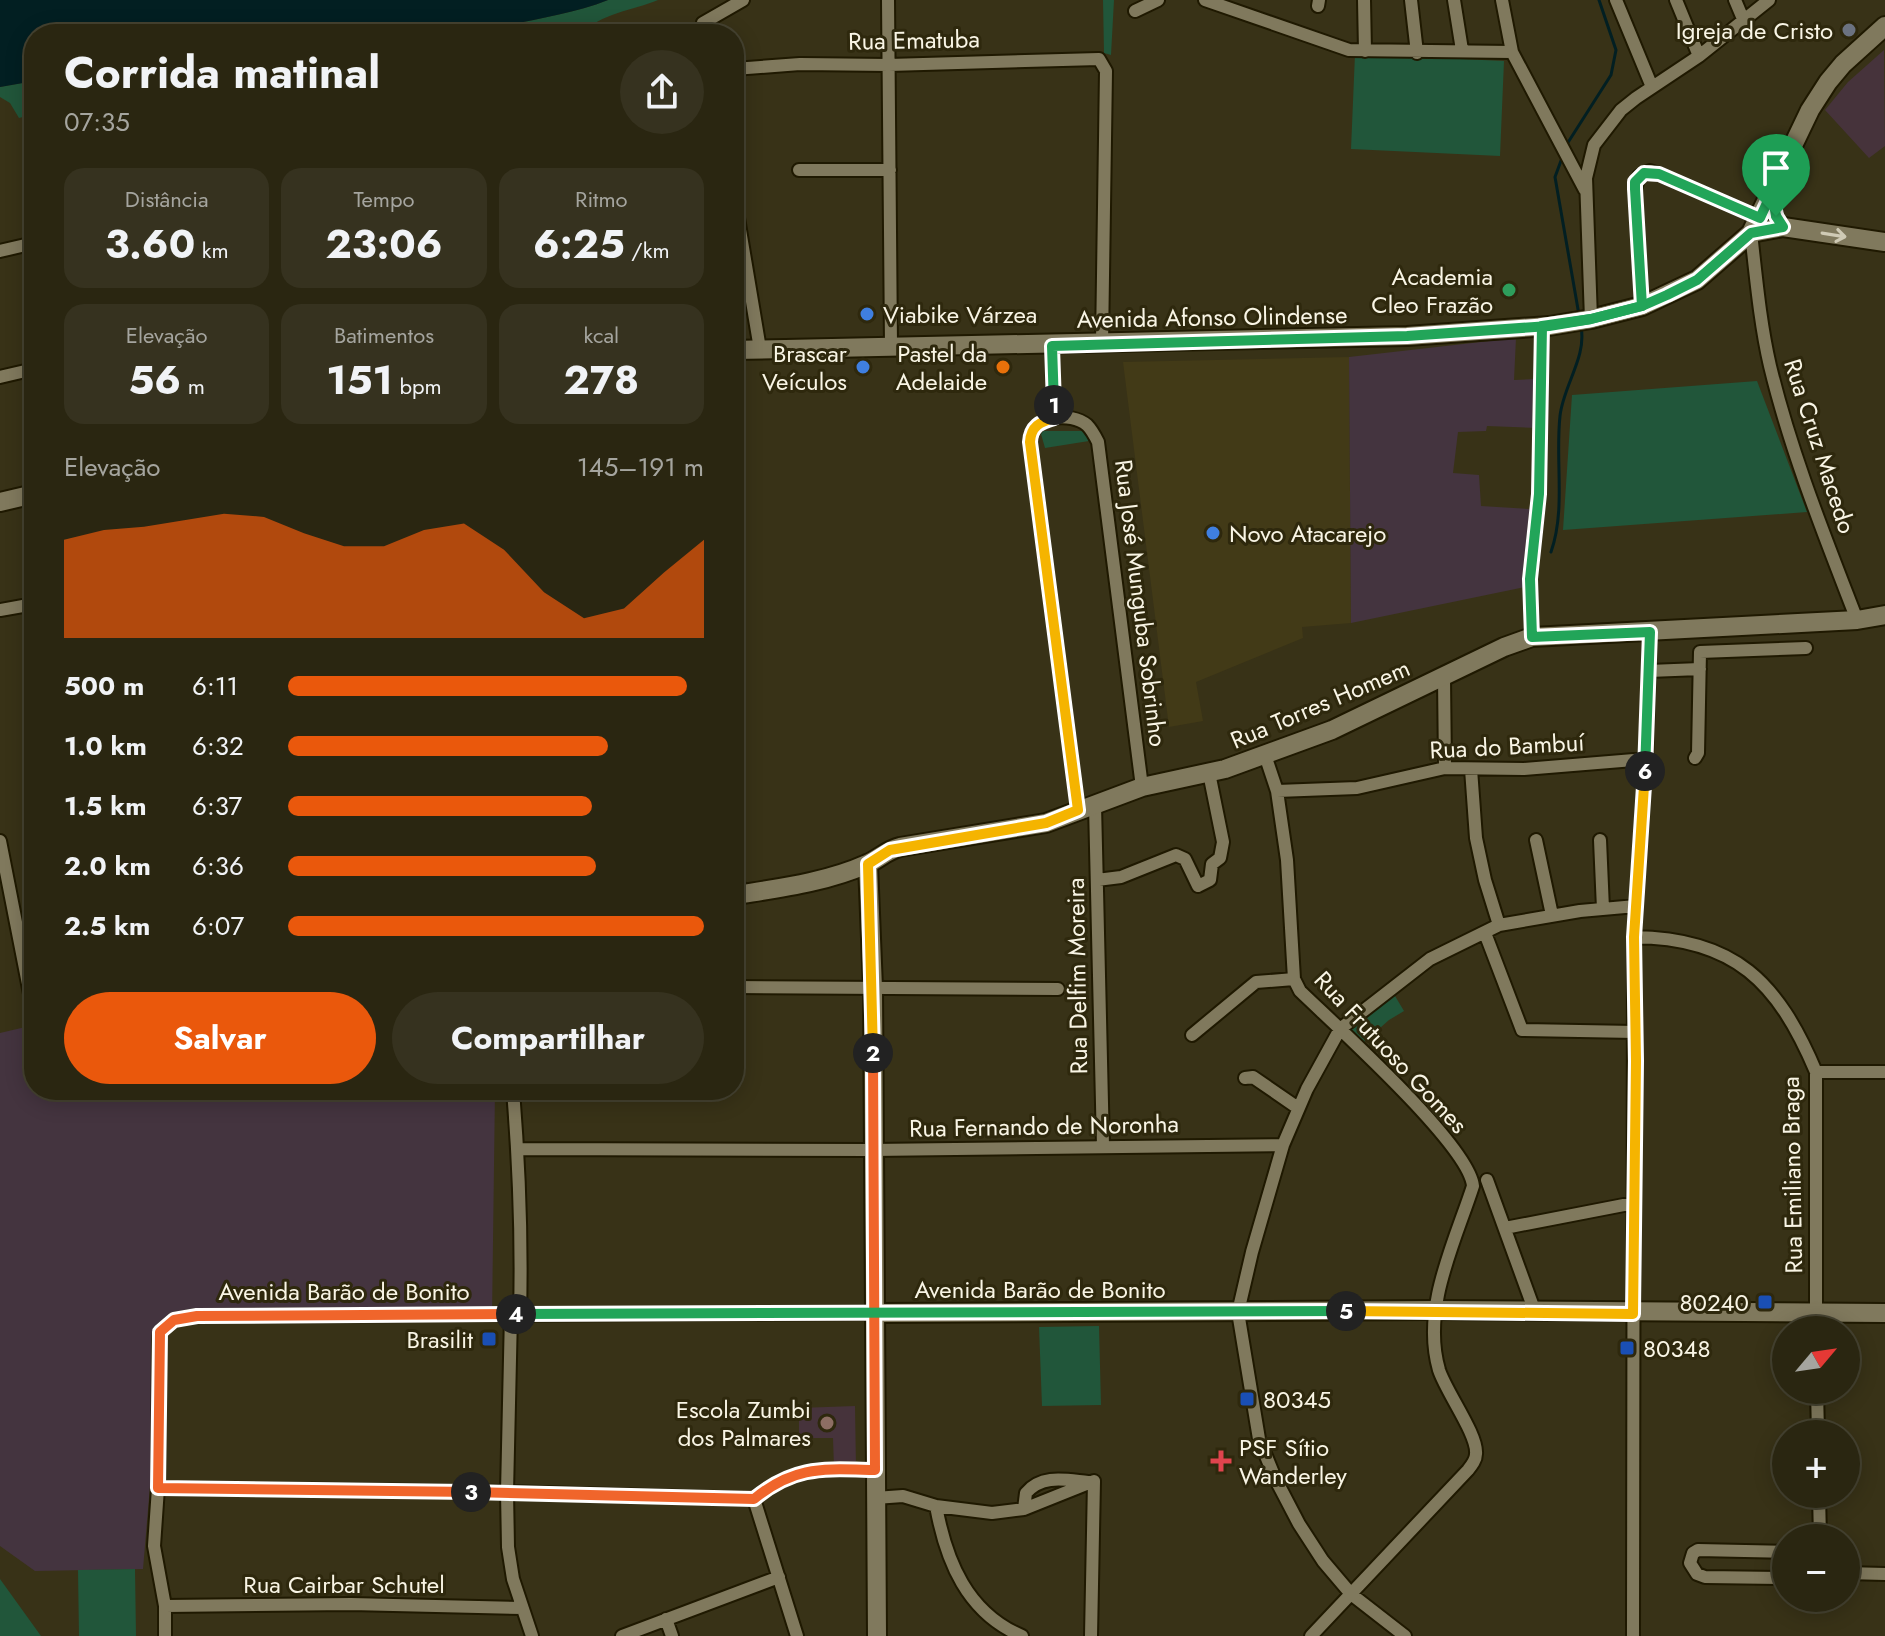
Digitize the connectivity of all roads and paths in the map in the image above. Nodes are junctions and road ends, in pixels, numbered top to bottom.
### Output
1 (743, 0) edge
2 (888, 0) edge
3 (1158, 0) edge
4 (1205, 0) edge
5 (1364, 0) edge
6 (1411, 0) edge
7 (1454, 0) edge
8 (1502, 0) edge
9 (1616, 0) edge
10 (1676, 0) edge
11 (1735, 0) edge
12 (1769, 0) edge
13 (1135, 11) dead end
14 (1743, 19) junction
15 (703, 24) edge
16 (1885, 26) edge
17 (1462, 50) junction
18 (1365, 51) junction
19 (1512, 52) junction
20 (1417, 53) junction
21 (1699, 56) junction
22 (889, 65) junction
23 (744, 68) edge
24 (1652, 87) junction
25 (799, 170) dead end
26 (890, 170) junction
27 (1586, 191) junction
28 (1772, 192) junction
29 (1755, 225) junction
30 (1783, 227) junction
31 (1885, 242) edge
32 (24, 245) edge
33 (0, 251) edge
34 (744, 254) edge
35 (1642, 306) junction
36 (1584, 320) junction
37 (1542, 326) junction
38 (1102, 344) junction
39 (891, 346) junction
40 (1052, 346) junction
41 (760, 349) junction
42 (744, 350) edge
43 (24, 371) edge
44 (0, 377) edge
45 (1054, 418) junction
46 (24, 496) edge
47 (0, 502) edge
48 (24, 606) edge
49 (0, 610) edge
50 (1885, 615) edge
51 (1857, 620) junction
52 (1650, 632) junction
53 (1532, 637) junction
54 (1806, 648) dead end
55 (1700, 669) junction
56 (1649, 671) junction
57 (1444, 678) junction
58 (1265, 755) junction
59 (1695, 758) dead end
60 (1646, 759) junction
61 (1445, 768) junction
62 (1471, 769) junction
63 (1209, 773) junction
64 (1142, 787) junction
65 (1277, 791) junction
66 (1086, 808) junction
67 (1536, 840) dead end
68 (1600, 840) dead end
69 (0, 841) edge
70 (868, 864) junction
71 (1097, 880) junction
72 (744, 894) edge
73 (1636, 906) junction
74 (1603, 909) junction
75 (1552, 915) junction
76 (1499, 925) junction
77 (1485, 933) junction
78 (1634, 937) junction
79 (24, 963) edge
80 (1294, 979) junction
81 (744, 987) edge
82 (873, 988) junction
83 (1058, 989) dead end
84 (1340, 1029) junction
85 (1635, 1032) junction
86 (1192, 1035) dead end
87 (1816, 1072) junction
88 (1885, 1072) edge
89 (1245, 1078) dead end
90 (514, 1100) edge
91 (1298, 1108) junction
92 (1283, 1145) junction
93 (1103, 1146) junction
94 (519, 1149) junction
95 (872, 1150) junction
96 (1487, 1180) dead end
97 (1634, 1203) junction
98 (1505, 1228) junction
99 (1436, 1310) junction
100 (1238, 1312) junction
101 (1535, 1312) junction
102 (876, 1313) junction
103 (1885, 1313) edge
104 (515, 1314) junction
105 (1633, 1314) junction
106 (1815, 1316) edge
107 (1859, 1316) edge
108 (1772, 1319) edge
109 (875, 1470) junction
110 (1091, 1482) junction
111 (158, 1488) junction
112 (507, 1492) junction
113 (875, 1498) junction
114 (754, 1499) junction
115 (936, 1506) junction
116 (1024, 1509) junction
117 (1772, 1552) edge
118 (1860, 1573) edge
119 (1885, 1574) edge
120 (779, 1577) junction
121 (1772, 1578) edge
122 (1351, 1594) junction
123 (165, 1606) junction
124 (522, 1608) junction
125 (666, 1619) junction
126 (165, 1636) edge
127 (532, 1636) edge
128 (622, 1636) edge
129 (672, 1636) edge
130 (797, 1636) edge
131 (877, 1636) edge
132 (1022, 1636) edge
133 (1091, 1636) edge
134 (1311, 1636) edge
135 (1405, 1636) edge
136 (1633, 1636) edge

1 - 15 street
2 - 22 street
3 - 13 street
4 - 18 street
5 - 18 street
6 - 20 street
7 - 17 street
8 - 19 street
9 - 24 street
10 - 21 street
11 - 14 street
12 - 14 street
14 - 21 street
16 - 28 street, Avenida Afonso Olindense
17 - 19 street
17 - 20 street
18 - 20 street
19 - 27 street
21 - 24 street
22 - 23 street, Rua Ematuba
22 - 26 street
22 - 38 street, Rua Ematuba
24 - 27 street
25 - 26 street
26 - 39 street
27 - 36 street
28 - 29 street, Avenida Afonso Olindense
28 - 30 street
29 - 30 street
29 - 35 street, Avenida Afonso Olindense
29 - 35 street
29 - 51 street, Rua Cruz Macedo
30 -> 31 street
32 - 33 street
34 - 41 street
35 - 36 street, Avenida Afonso Olindense
36 - 37 street, Avenida Afonso Olindense
37 - 38 street, Avenida Afonso Olindense
37 - 53 street
38 - 40 street, Avenida Afonso Olindense
39 - 40 street, Avenida Afonso Olindense
39 - 41 street, Avenida Afonso Olindense
40 - 45 street
41 - 42 street, Avenida Afonso Olindense
43 - 44 street
45 - 64 street, Rua José Munguba Sobrinho
45 - 66 street, Rua Delfim Moreira
46 - 47 street
48 - 49 street
50 - 51 street, Rua Torres Homem
51 - 52 street, Rua Torres Homem
52 - 53 street, Rua Torres Homem
52 - 56 street
53 - 57 street, Rua Torres Homem
54 - 55 street
55 - 56 street
55 - 59 street
56 - 60 street
57 - 58 street, Rua Torres Homem
57 - 61 street
58 - 63 street, Rua Torres Homem
58 - 65 street, Rua Frutuoso Gomes
60 - 62 street, Rua do Bambuí
60 - 73 street
61 - 62 street, Rua do Bambuí
61 - 65 street, Rua do Bambuí
62 - 76 street
63 - 64 street, Rua Torres Homem
63 - 71 street
64 - 66 street, Rua Torres Homem
65 - 80 street, Rua Frutuoso Gomes
66 - 70 street, Rua Torres Homem
66 - 71 street, Rua Delfim Moreira
67 - 75 street
68 - 74 street
69 - 79 street
70 - 72 street, Rua Torres Homem
70 - 82 street
71 - 93 street, Rua Delfim Moreira
73 - 74 street
73 - 78 street
74 - 75 street
75 - 76 street
76 - 77 street
77 - 84 street
77 - 85 street
78 - 85 street
78 - 87 street, Rua Emiliano Braga
80 - 84 street, Rua Frutuoso Gomes
80 - 86 street
81 - 82 street
82 - 83 street
82 - 95 street
84 - 91 street
84 - 99 street, Rua Frutuoso Gomes
85 - 97 street
87 - 88 street
87 - 106 street, Rua Emiliano Braga
89 - 91 street
90 - 94 street
91 - 92 street
92 - 93 street, Rua Fernando de Noronha
92 - 100 street
93 - 95 street, Rua Fernando de Noronha
94 - 95 street, Rua Fernando de Noronha
94 - 104 street
95 - 102 street
96 - 98 street
97 - 98 street
97 - 105 street
98 - 101 street
99 - 100 street, Avenida Barão de Bonito
99 - 101 street, Avenida Barão de Bonito
99 - 122 street
100 - 102 street, Avenida Barão de Bonito
100 - 122 street
101 - 105 street, Avenida Barão de Bonito
102 - 104 street, Avenida Barão de Bonito
102 - 109 street
103 - 107 street, Avenida Barão de Bonito
104 - 111 street, Avenida Barão de Bonito
104 - 112 street
105 - 108 street, Avenida Barão de Bonito
105 - 136 street
109 - 113 street
109 - 114 street
110 - 116 street
110 - 116 street
110 - 133 street
111 - 112 street
111 - 123 street
112 - 114 street
112 - 124 street
113 - 115 street
113 - 131 street
114 - 120 street
115 - 116 street
115 - 132 street
117 - 121 street
118 - 119 street
120 - 125 street
120 - 130 street
122 - 134 street
122 - 135 street
123 - 124 street, Rua Cairbar Schutel
123 - 126 street
124 - 127 street
125 - 128 street
125 - 129 street

